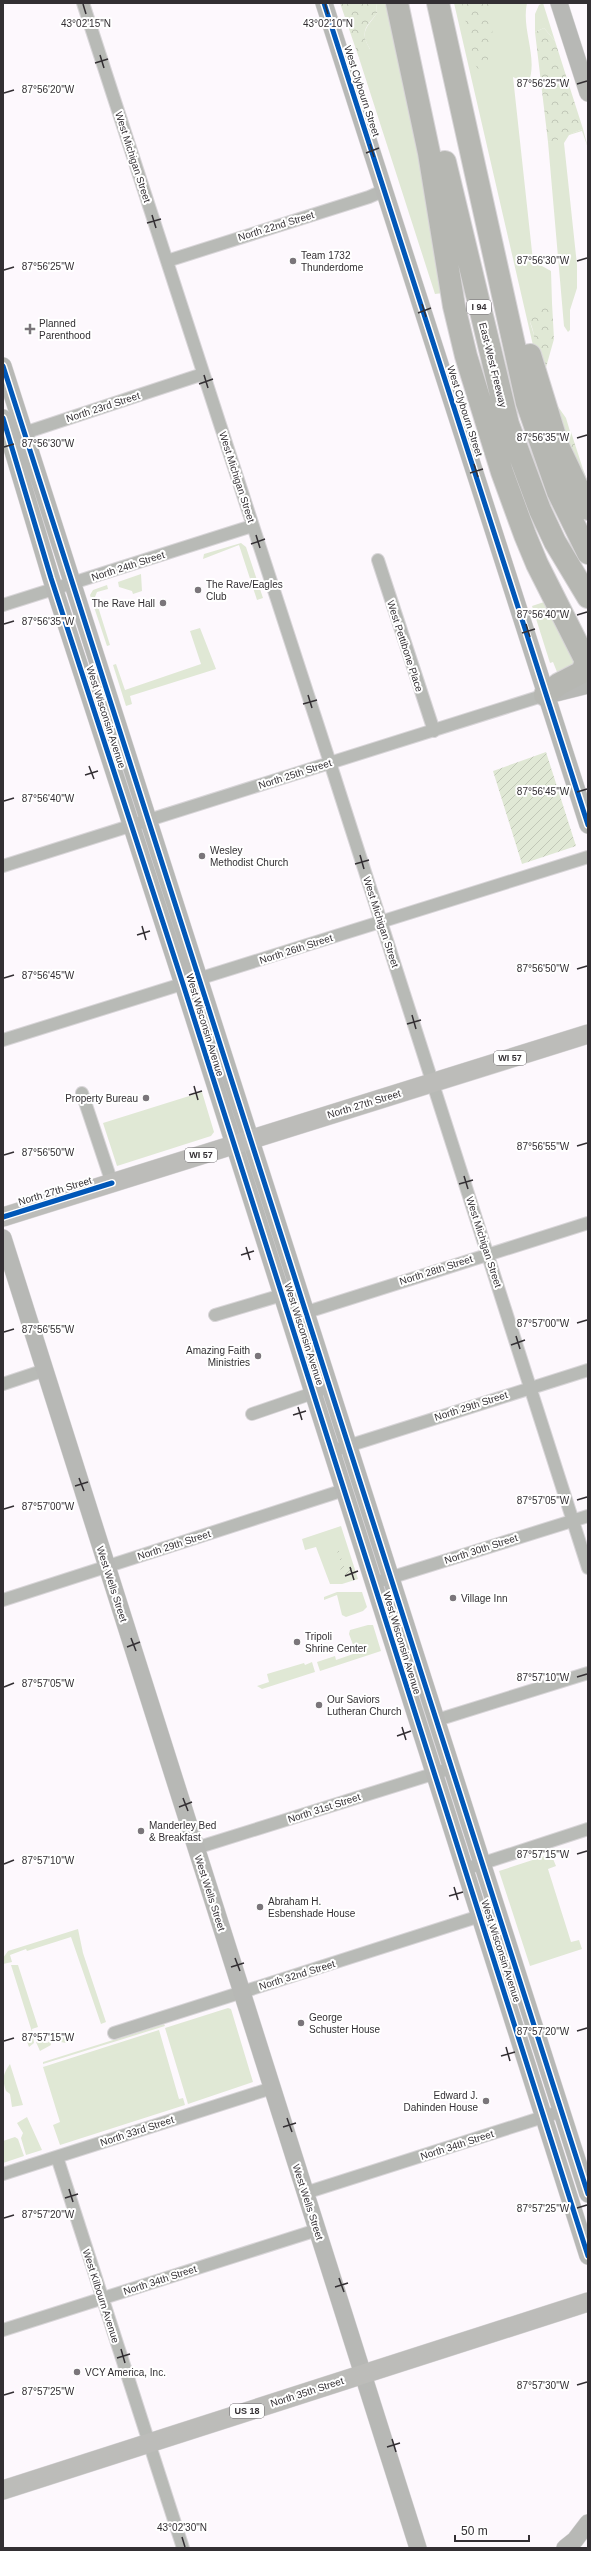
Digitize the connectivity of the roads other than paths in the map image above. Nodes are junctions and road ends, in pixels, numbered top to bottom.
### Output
1 (83, 3) edge
2 (324, 3) edge
3 (397, 3) edge
4 (408, 3) edge
5 (438, 3) edge
6 (559, 3) edge
7 (588, 93) edge
8 (460, 100) junction
9 (385, 190) junction
10 (167, 260) junction
11 (3, 366) edge
12 (203, 374) junction
13 (3, 418) edge
14 (12, 437) edge
15 (587, 507) edge
16 (252, 526) junction
17 (588, 553) edge
18 (378, 560) dead end
19 (72, 583) junction
20 (54, 588) junction
21 (588, 597) edge
22 (3, 605) edge
23 (567, 620) junction
24 (588, 650) edge
25 (588, 685) edge
26 (546, 695) junction
27 (434, 731) junction
28 (331, 763) junction
29 (149, 820) junction
30 (131, 825) junction
31 (588, 825) edge
32 (588, 857) edge
33 (3, 866) edge
34 (381, 922) junction
35 (200, 979) junction
36 (183, 984) junction
37 (588, 1034) edge
38 (3, 1040) edge
39 (433, 1083) junction
40 (82, 1093) dead end
41 (251, 1139) junction
42 (233, 1145) junction
43 (112, 1183) junction
44 (3, 1217) edge
45 (588, 1222) edge
46 (3, 1238) edge
47 (487, 1254) junction
48 (276, 1278) junction
49 (282, 1295) junction
50 (307, 1312) junction
51 (215, 1315) dead end
52 (45, 1370) junction
53 (588, 1370) edge
54 (3, 1384) edge
55 (330, 1388) junction
56 (530, 1388) junction
57 (314, 1393) junction
58 (252, 1414) dead end
59 (349, 1446) junction
60 (332, 1451) junction
61 (344, 1490) junction
62 (588, 1516) edge
63 (572, 1520) junction
64 (107, 1566) junction
65 (588, 1568) edge
66 (391, 1577) junction
67 (374, 1583) junction
68 (3, 1600) edge
69 (588, 1673) edge
70 (437, 1720) junction
71 (452, 1768) junction
72 (434, 1773) junction
73 (588, 1829) edge
74 (196, 1848) junction
75 (483, 1863) junction
76 (465, 1869) junction
77 (480, 1916) junction
78 (242, 1993) junction
79 (114, 2033) dead end
80 (272, 2088) junction
81 (562, 2111) junction
82 (545, 2116) junction
83 (57, 2157) junction
84 (577, 2159) junction
85 (560, 2164) junction
86 (3, 2174) edge
87 (305, 2193) junction
88 (588, 2194) edge
89 (317, 2230) junction
90 (588, 2256) edge
91 (101, 2298) junction
92 (588, 2302) edge
93 (3, 2330) edge
94 (362, 2374) junction
95 (148, 2444) junction
96 (3, 2490) edge
97 (588, 2523) edge
98 (588, 2543) edge
99 (182, 2548) edge
100 (418, 2548) edge
101 (564, 2548) edge
102 (583, 2548) edge

1 - 10 street, West Michigan Street
2 - 9 main road, West Clybourn Street
3 - 23 highway
4 - 21 highway, East-West Freeway / I 94
5 - 8 highway, I 94
6 - 7 main road
8 - 15 highway
8 - 17 highway, I 94
9 - 10 street, North 22nd Street
9 - 26 main road, West Clybourn Street
10 - 12 street, West Michigan Street
11 - 14 main road, West Wisconsin Avenue
12 - 14 street, North 23rd Street
12 - 16 street, West Michigan Street
13 - 14 main road, West Wisconsin Avenue
14 - 19 main road, West Wisconsin Avenue
14 - 20 main road, West Wisconsin Avenue
16 - 19 street, North 24th Street
16 - 28 street, West Michigan Street
18 - 27 street, West Pettibone Place
19 - 20 street, North 24th Street
19 - 29 main road, West Wisconsin Avenue
20 - 22 street, North 24th Street
20 - 30 main road, West Wisconsin Avenue
23 - 24 highway
23 - 26 highway
25 - 26 main road, North 25th Street
26 - 27 street, North 25th Street
26 - 31 main road, West Clybourn Street
27 - 28 street, North 25th Street
28 - 29 street, North 25th Street
28 - 34 street, West Michigan Street
29 - 30 street, North 25th Street
29 - 35 main road, West Wisconsin Avenue
30 - 33 street, North 25th Street
30 - 36 main road, West Wisconsin Avenue
32 - 34 street, North 26th Street
34 - 35 street, North 26th Street
34 - 39 street, West Michigan Street
35 - 36 street, North 26th Street
35 - 41 main road, West Wisconsin Avenue
36 - 38 street, North 26th Street
36 - 42 main road, West Wisconsin Avenue
37 - 39 main road, North 27th Street / WI 57
39 - 41 main road, North 27th Street / WI 57
39 - 47 street, West Michigan Street
40 - 43 street
41 - 42 main road, North 27th Street / WI 57
41 - 50 main road, West Wisconsin Avenue
42 - 43 main road, North 27th Street / WI 57
42 - 48 main road, West Wisconsin Avenue
43 - 44 main road, North 27th Street / WI 57
45 - 47 street, North 28th Street
46 - 52 main road, West Wells Street
47 - 50 street, North 28th Street
47 - 56 street, West Michigan Street
48 - 49 main road, West Wisconsin Avenue
48 - 50 main road
49 - 51 street
49 - 57 main road, West Wisconsin Avenue
50 - 55 main road, West Wisconsin Avenue
52 - 54 street
52 - 64 main road, West Wells Street
53 - 56 street, North 29th Street
55 - 57 street
55 - 59 main road, West Wisconsin Avenue
56 - 59 street, North 29th Street
56 - 63 street, West Michigan Street
57 - 58 street
57 - 60 main road, West Wisconsin Avenue
59 - 60 street, North 29th Street
59 - 66 main road, West Wisconsin Avenue
60 - 61 main road, West Wisconsin Avenue
61 - 64 street, North 29th Street
61 - 67 main road, West Wisconsin Avenue
62 - 63 street, North 30th Street
63 - 65 street, West Michigan Street
63 - 66 street, North 30th Street
64 - 68 street, North 29th Street
64 - 74 main road, West Wells Street
66 - 67 street, North 30th Street
66 - 70 main road, West Wisconsin Avenue
67 - 72 main road, West Wisconsin Avenue
69 - 70 street
70 - 71 main road, West Wisconsin Avenue
71 - 72 street, North 31st Street
71 - 75 main road, West Wisconsin Avenue
72 - 74 street, North 31st Street
72 - 76 main road, West Wisconsin Avenue
73 - 75 street
74 - 78 main road, West Wells Street
75 - 76 street
75 - 81 main road, West Wisconsin Avenue
76 - 77 main road, West Wisconsin Avenue
77 - 78 street, North 32nd Street
77 - 82 main road, West Wisconsin Avenue
78 - 79 street, North 32nd Street
78 - 80 main road, West Wells Street
80 - 83 street, North 33rd Street
80 - 87 main road, West Wells Street
81 - 82 street, North 34th Street
81 - 84 main road, West Wisconsin Avenue
82 - 85 main road, West Wisconsin Avenue
82 - 87 street, North 34th Street
83 - 86 street, North 33rd Street
83 - 91 street, West Kilbourn Avenue
84 - 85 main road
84 - 88 main road, West Wisconsin Avenue
85 - 90 main road, West Wisconsin Avenue
87 - 89 main road, West Wells Street
89 - 91 street, North 34th Street
89 - 94 main road, West Wells Street
91 - 93 street, North 34th Street
91 - 95 street, West Kilbourn Avenue
92 - 94 main road, North 35th Street / US 18
94 - 95 main road, North 35th Street / US 18
94 - 100 main road, West Wells Street
95 - 96 main road, North 35th Street / US 18
95 - 99 street, West Kilbourn Avenue
97 - 101 main road
98 - 102 main road

